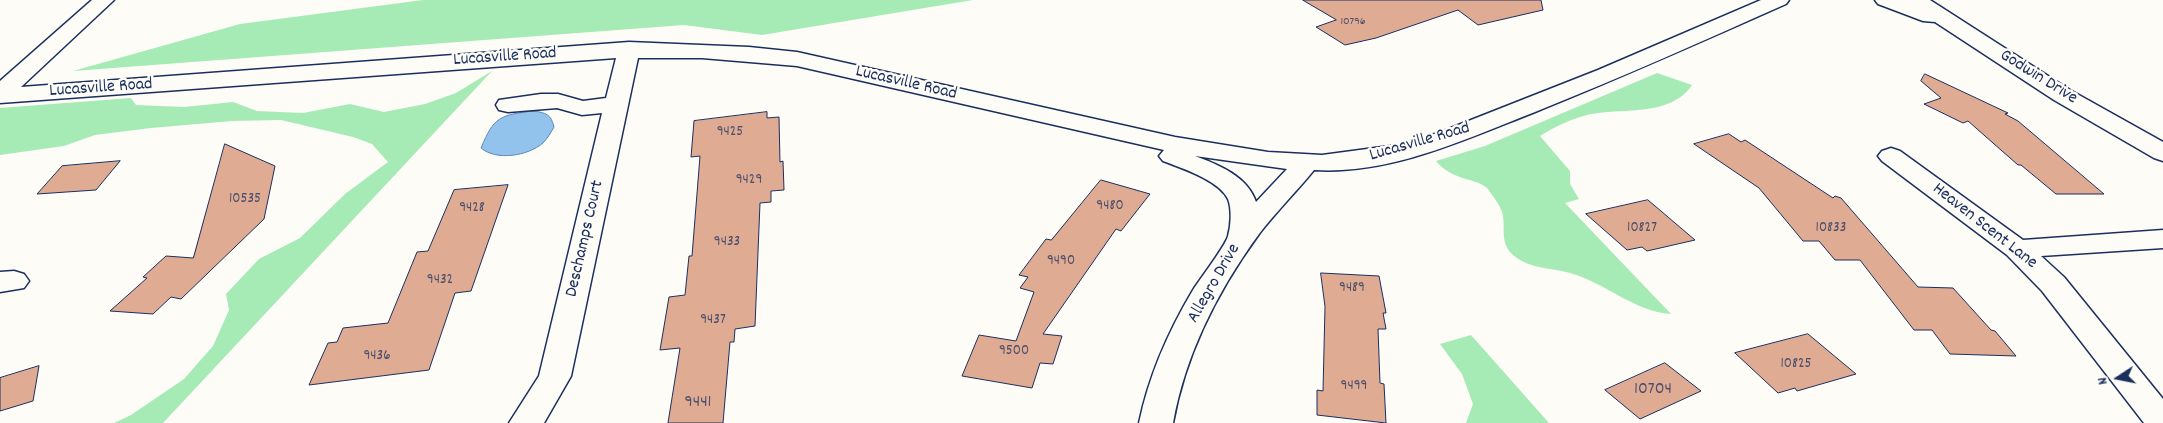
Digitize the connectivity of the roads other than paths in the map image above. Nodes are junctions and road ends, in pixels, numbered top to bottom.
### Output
1 (104, 0) edge
2 (1779, 0) edge
3 (1885, 0) edge
4 (1916, 0) edge
5 (1977, 40) junction
6 (630, 49) junction
7 (0, 95) edge
8 (617, 104) junction
9 (508, 105) dead end
10 (1120, 134) junction
11 (2163, 153) edge
12 (1891, 156) dead end
13 (1306, 163) junction
14 (1242, 237) junction
15 (2163, 239) edge
16 (2017, 249) junction
17 (526, 423) edge
18 (1156, 423) edge
19 (2163, 423) edge

1 - 7 street
2 - 13 street, Lucasville Road
3 - 5 street
4 - 5 street, Godwin Drive
5 - 11 street, Godwin Drive
6 - 7 street, Lucasville Road
6 - 8 street, Deschamps Court
6 - 10 street, Lucasville Road
8 - 9 street
8 - 17 street, Deschamps Court
10 - 13 street, Lucasville Road
10 - 14 street
12 - 16 street, Heaven Scent Lane
13 - 14 street, Allegro Drive
14 - 18 street, Allegro Drive
15 - 16 street
16 - 19 street, Heaven Scent Lane

